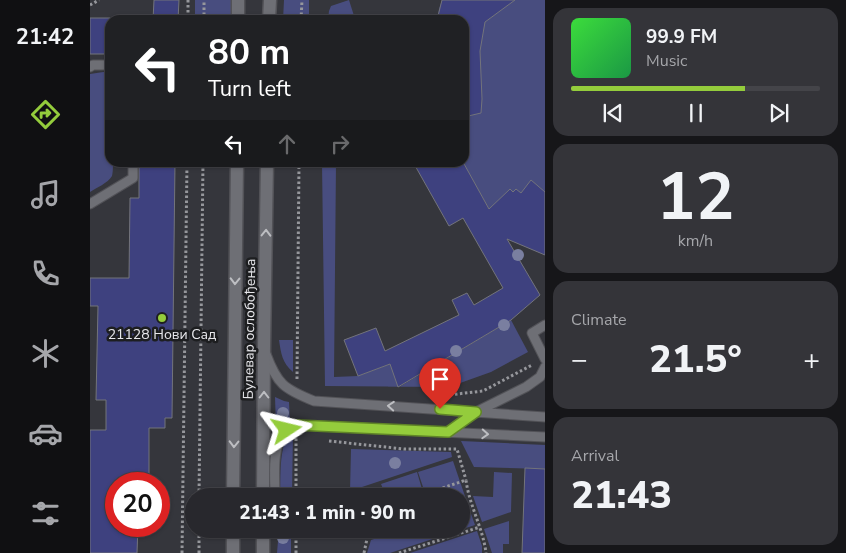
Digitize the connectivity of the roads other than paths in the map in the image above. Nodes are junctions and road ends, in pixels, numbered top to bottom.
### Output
1 (238, 0) edge
2 (270, 0) edge
3 (238, 15) edge
4 (269, 15) edge
5 (105, 65) edge
6 (90, 67) edge
7 (134, 167) edge
8 (237, 167) edge
9 (267, 167) edge
10 (90, 204) edge
11 (545, 325) edge
12 (264, 347) junction
13 (545, 358) edge
14 (545, 367) edge
15 (476, 412) junction
16 (545, 417) edge
17 (448, 432) junction
18 (545, 437) edge
19 (233, 488) edge
20 (263, 488) edge
21 (275, 488) edge
22 (233, 538) edge
23 (233, 553) edge

1 - 3 main road
2 - 4 main road
5 - 6 lane
7 - 10 lane
8 -> 19 main road, Булевар ослобођења
12 -> 9 main road, Булевар ослобођења
11 - 13 lane
15 -> 12 lane
20 -> 12 main road, Булевар ослобођења
14 - 15 lane
15 - 16 lane
15 - 17 lane
17 -> 18 lane
17 - 21 lane
22 - 23 main road

